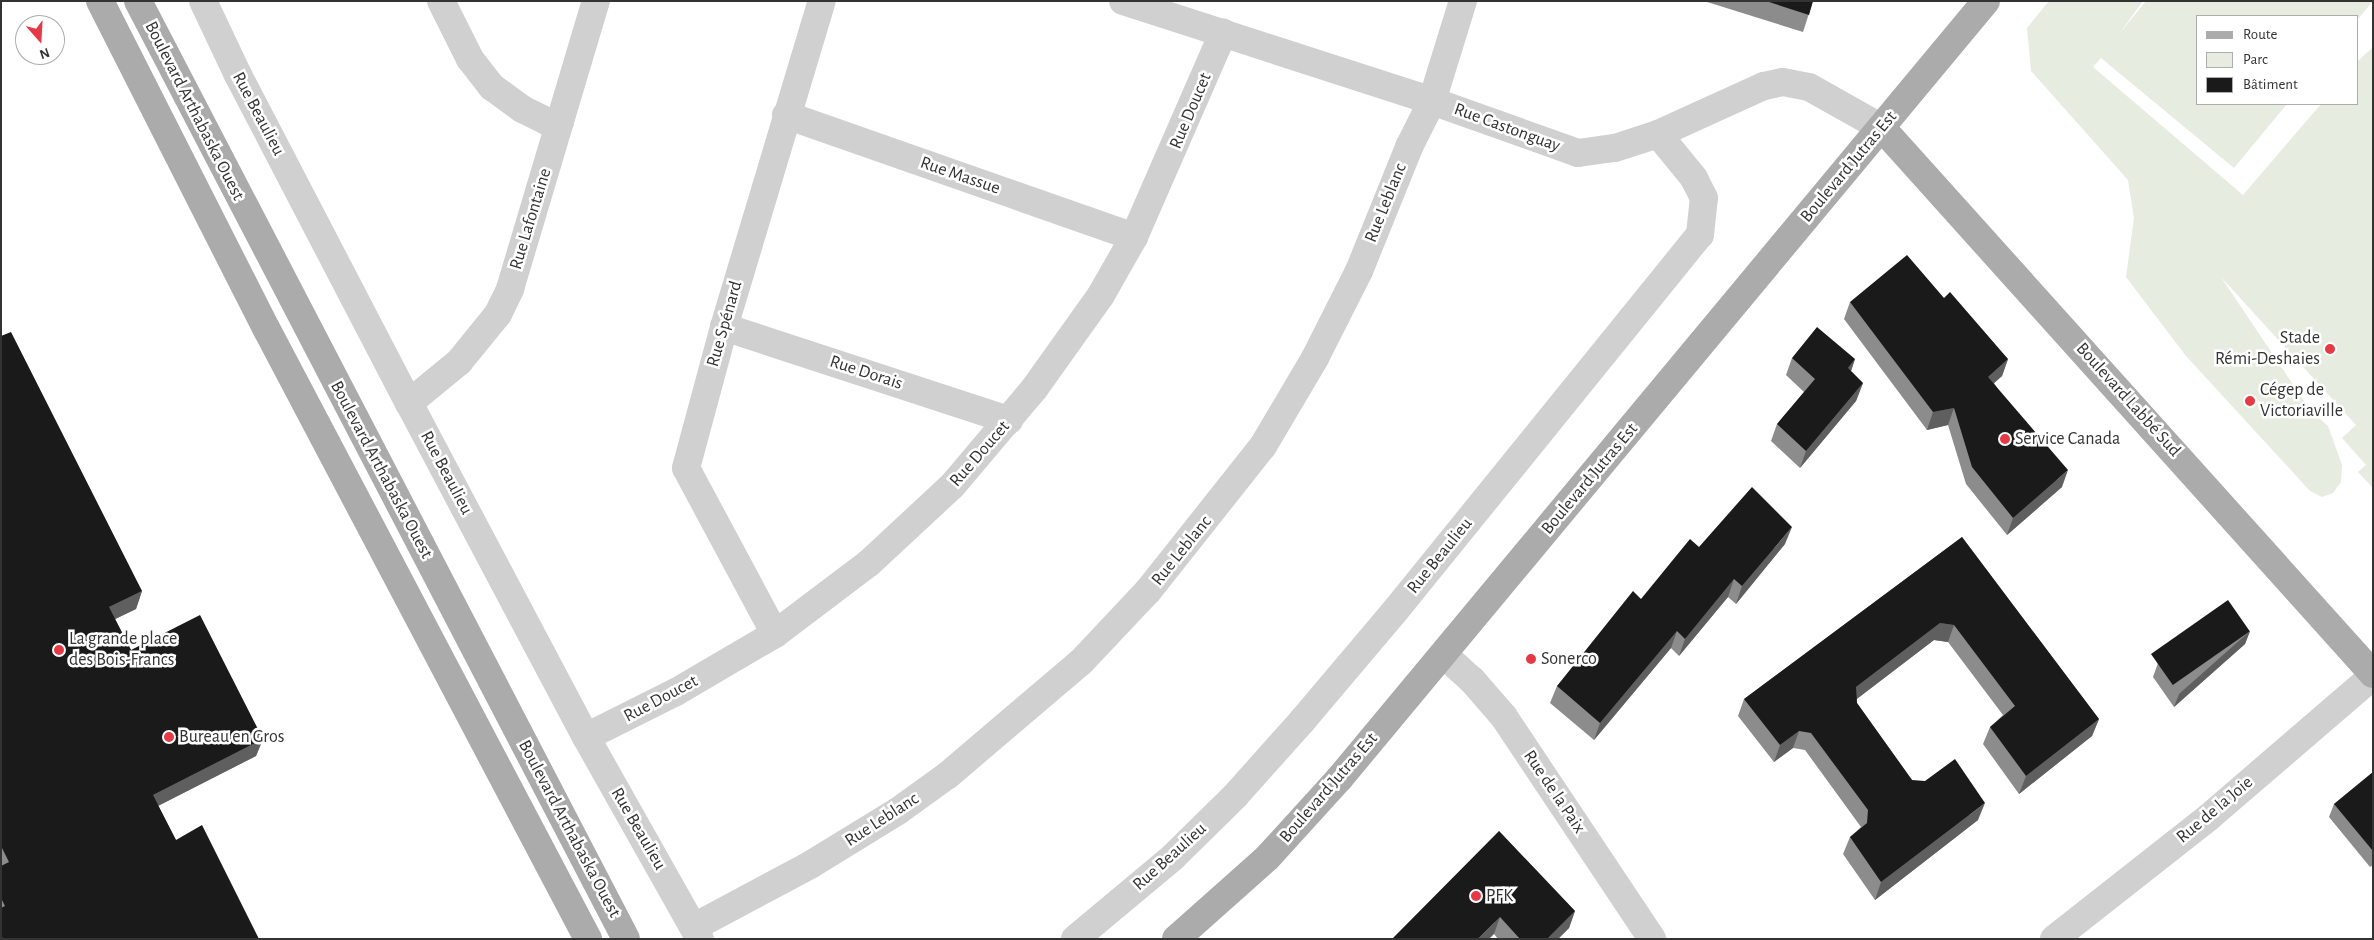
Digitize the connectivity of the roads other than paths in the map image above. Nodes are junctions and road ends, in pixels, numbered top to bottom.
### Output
1 (100, 1) edge
2 (138, 1) edge
3 (203, 1) edge
4 (441, 1) edge
5 (596, 1) edge
6 (822, 1) edge
7 (1123, 1) edge
8 (1463, 1) edge
9 (1986, 1) edge
10 (1223, 33) junction
11 (1432, 101) junction
12 (786, 115) junction
13 (560, 122) junction
14 (1882, 128) junction
15 (1658, 134) junction
16 (1134, 237) junction
17 (724, 327) junction
18 (409, 403) junction
19 (1009, 420) junction
20 (775, 634) junction
21 (1444, 655) junction
22 (2373, 675) edge
23 (586, 737) junction
24 (697, 933) edge
25 (1641, 934) edge
26 (588, 939) edge
27 (626, 939) edge
28 (1075, 939) edge
29 (1176, 939) edge
30 (2054, 939) edge

1 - 26 main road, Boulevard Arthabaska Ouest
2 - 27 main road, Boulevard Arthabaska Ouest
3 - 18 street, Rue Beaulieu
4 - 13 street
5 - 13 street, Rue Lafontaine
6 - 12 street, Rue Spénard
7 - 10 street, Rue Castonguay
8 - 11 street, Rue Leblanc
9 - 14 main road, Boulevard Jutras Est
10 - 11 street, Rue Castonguay
10 - 16 street, Rue Doucet
11 - 15 street, Rue Castonguay
11 - 24 street, Rue Leblanc
12 - 16 street, Rue Massue
12 - 17 street, Rue Spénard
13 - 18 street, Rue Lafontaine
14 - 15 street, Rue Castonguay
14 - 21 main road, Boulevard Jutras Est
14 - 22 main road, Boulevard Labbé Sud
15 - 28 street, Rue Beaulieu
16 - 19 street, Rue Doucet
17 - 19 street, Rue Dorais
17 - 20 street, Rue Spénard
18 - 23 street, Rue Beaulieu
19 - 20 street, Rue Doucet
20 - 23 street, Rue Doucet
21 - 25 street, Rue de la Paix
21 - 29 main road, Boulevard Jutras Est
22 - 30 street, Rue de la Joie
23 - 24 street, Rue Beaulieu

